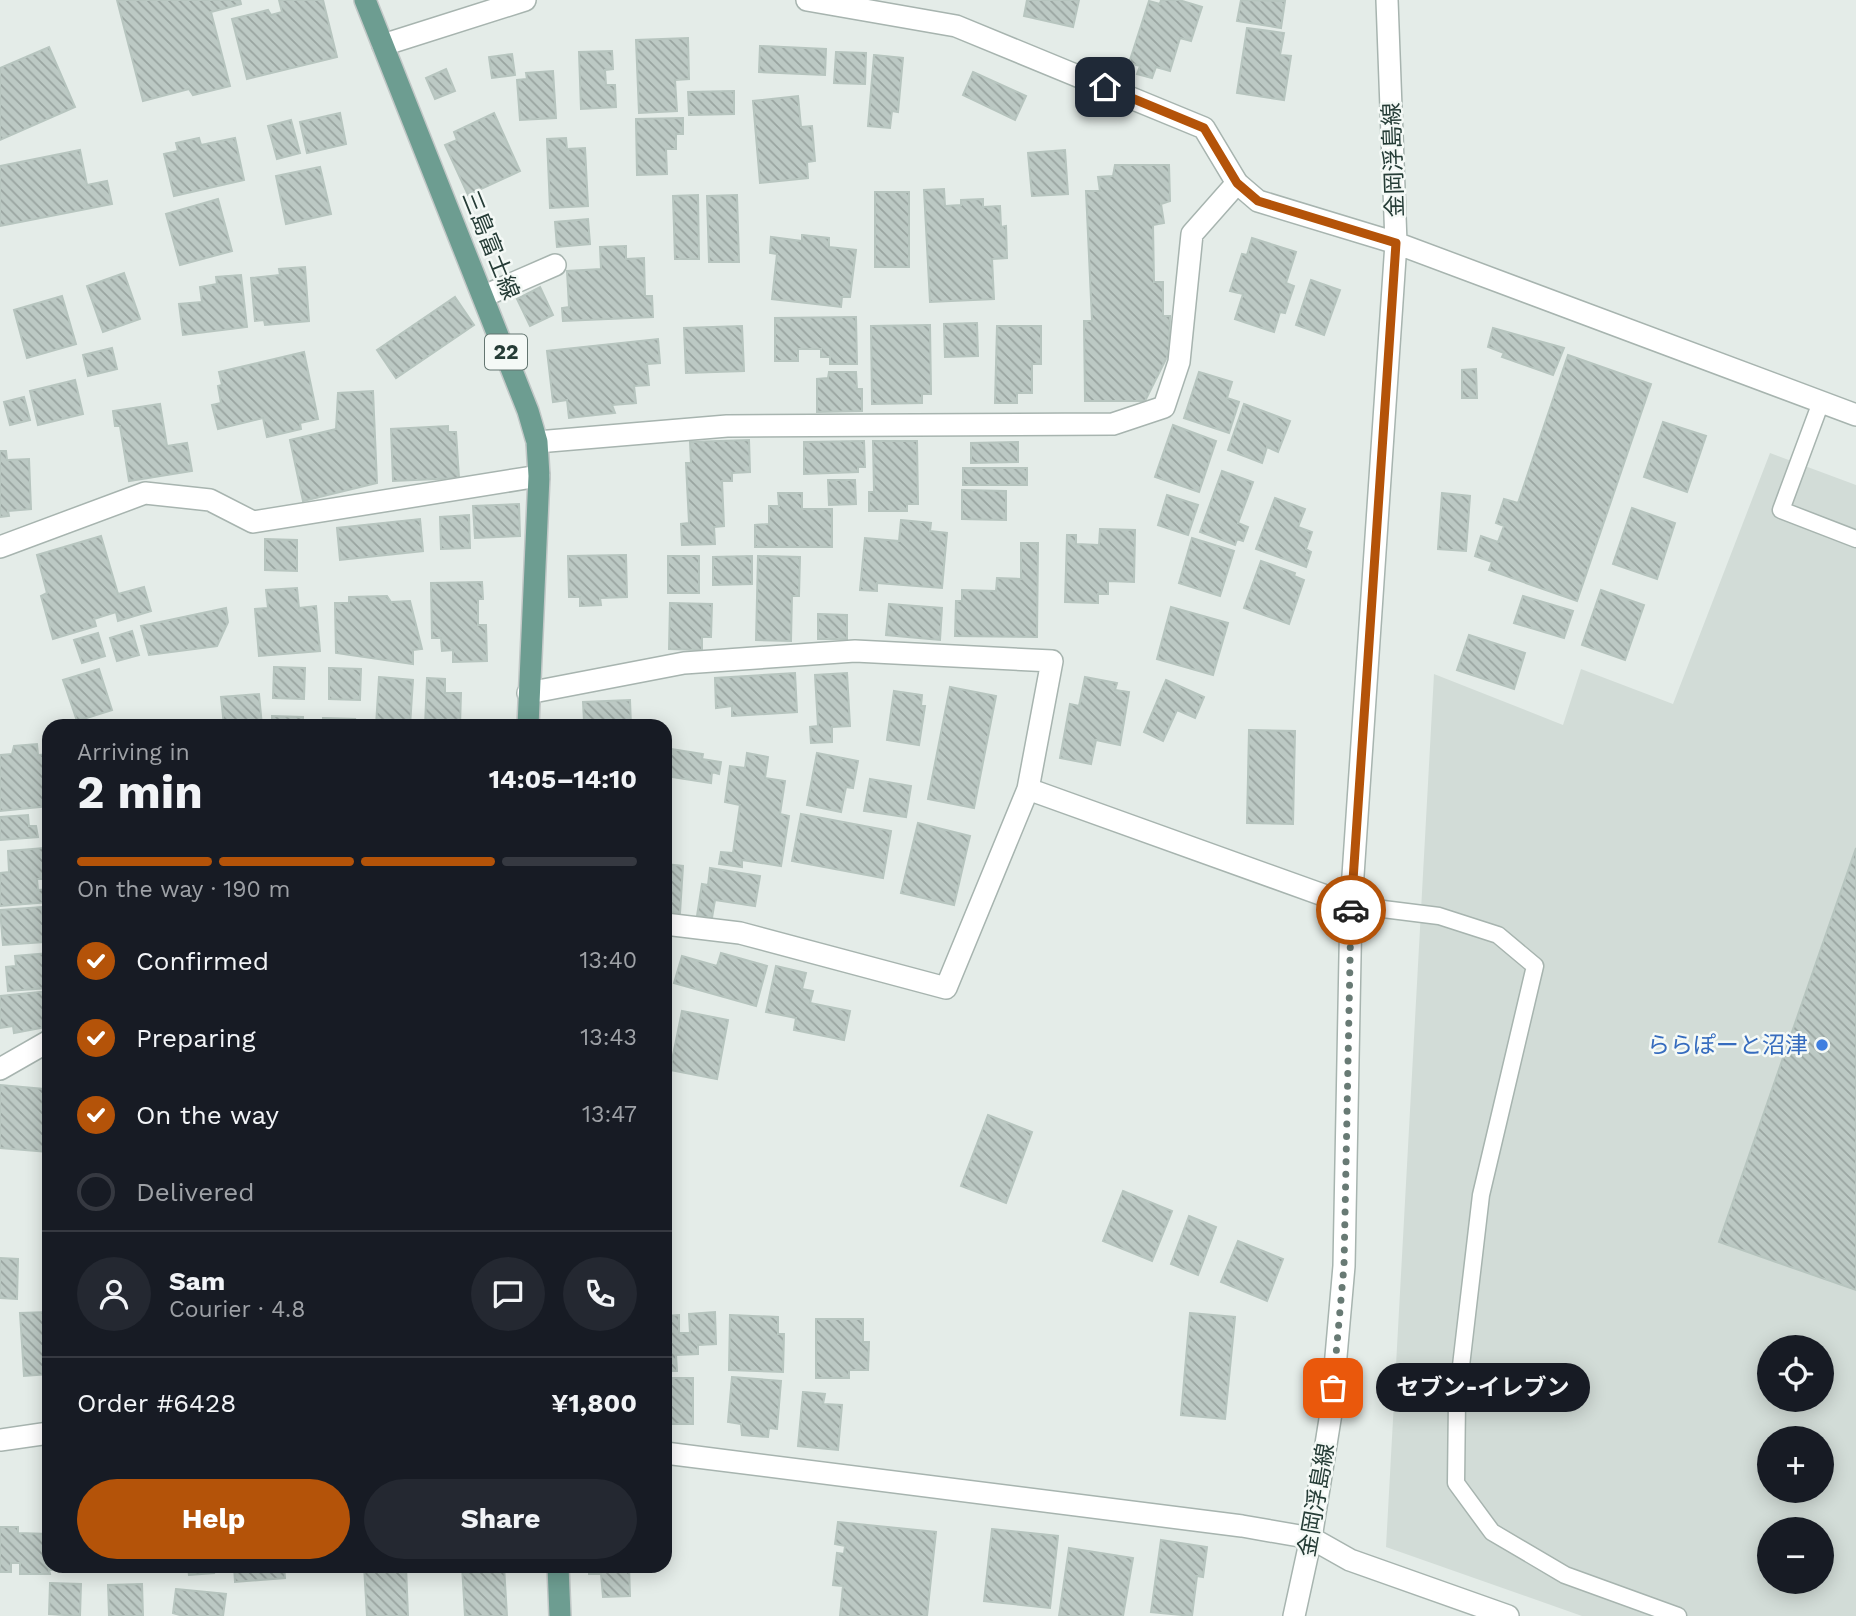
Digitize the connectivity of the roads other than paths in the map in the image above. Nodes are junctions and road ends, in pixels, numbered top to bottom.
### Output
1 (365, 0) edge
2 (525, 0) edge
3 (807, 0) edge
4 (1387, 0) edge
5 (383, 45) junction
6 (1237, 183) junction
7 (1396, 243) junction
8 (555, 265) dead end
9 (484, 296) junction
10 (1821, 402) junction
11 (1856, 415) edge
12 (537, 442) junction
13 (539, 476) junction
14 (1856, 539) edge
15 (0, 547) edge
16 (528, 694) junction
17 (528, 719) edge
18 (1028, 789) junction
19 (1351, 905) junction
20 (672, 924) edge
21 (42, 1045) edge
22 (0, 1069) edge
23 (42, 1434) edge
24 (0, 1440) edge
25 (672, 1454) edge
26 (1311, 1538) junction
27 (558, 1573) edge
28 (560, 1616) edge
29 (1294, 1616) edge
30 (1507, 1616) edge
31 (1678, 1616) edge

1 - 5 main road, 三島富士線 / 22
2 - 5 street
3 - 6 street
4 - 7 street, 金岡浮島線
5 - 9 main road, 三島富士線 / 22
6 - 7 street
6 - 12 street
7 - 10 street
7 - 19 street, 金岡浮島線
8 - 9 street
9 - 12 main road, 三島富士線 / 22
10 - 11 street
10 - 14 lane
12 - 13 main road, 三島富士線 / 22
13 - 15 street
13 - 16 main road, 三島富士線 / 22
16 - 17 main road, 三島富士線 / 22
16 - 18 street
18 - 19 street
18 - 20 street
19 - 26 street, 金岡浮島線
19 - 31 lane
21 - 22 street
23 - 24 street
25 - 26 street
26 - 29 street, 金岡浮島線
26 - 30 street
27 - 28 main road

